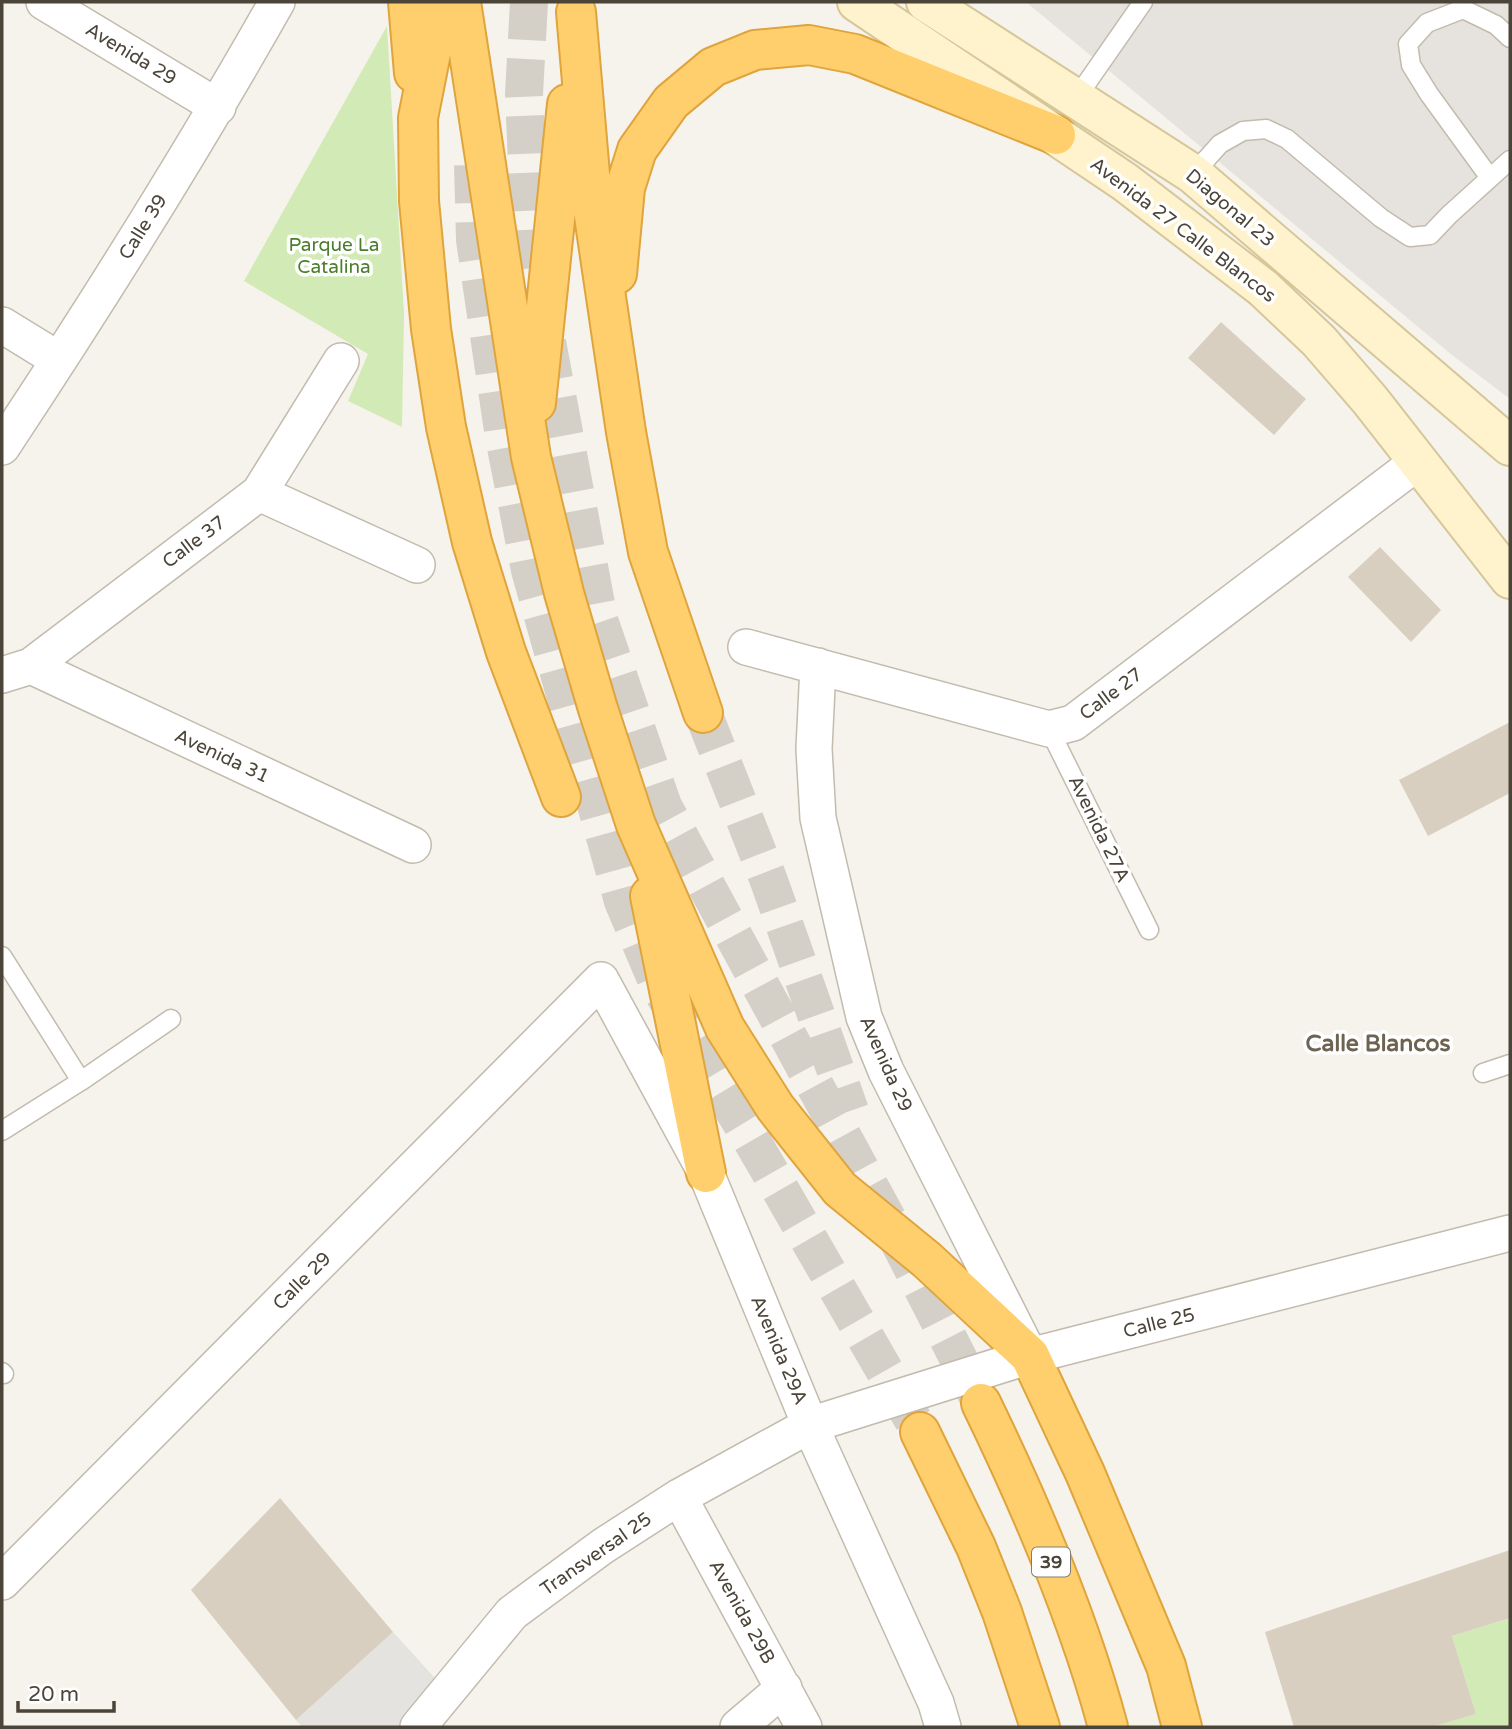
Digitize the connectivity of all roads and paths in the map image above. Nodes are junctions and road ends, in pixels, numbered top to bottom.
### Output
1 (44, 2) edge
2 (276, 2) edge
3 (408, 2) edge
4 (441, 2) edge
5 (461, 2) edge
6 (857, 2) edge
7 (926, 2) edge
8 (1143, 2) edge
9 (575, 7) edge
10 (1510, 38) edge
11 (1077, 97) junction
12 (218, 107) junction
13 (418, 118) junction
14 (1056, 135) junction
15 (1510, 160) edge
16 (1194, 174) junction
17 (1490, 178) junction
18 (2, 325) edge
19 (612, 332) junction
20 (60, 360) junction
21 (341, 361) dead end
22 (1510, 446) edge
23 (2, 447) edge
24 (531, 457) junction
25 (1419, 461) junction
26 (259, 493) junction
27 (417, 565) dead end
28 (1510, 579) edge
29 (746, 647) dead end
30 (818, 666) junction
31 (16, 670) edge
32 (703, 713) tunnel mouth
33 (1049, 729) junction
34 (561, 797) dead end
35 (636, 825) junction
36 (413, 845) dead end
37 (1149, 930) dead end
38 (2, 956) edge
39 (601, 980) joint
40 (171, 1019) dead end
41 (1510, 1064) edge
42 (1483, 1073) dead end
43 (81, 1081) junction
44 (2, 1131) edge
45 (706, 1173) junction
46 (1510, 1233) edge
47 (1030, 1356) junction
48 (981, 1403) tunnel mouth
49 (810, 1425) junction
50 (920, 1432) tunnel mouth
51 (678, 1497) junction
52 (2, 1582) edge
53 (784, 1688) junction
54 (418, 1727) edge
55 (738, 1727) edge
56 (804, 1727) edge
57 (943, 1727) edge
58 (1040, 1727) edge
59 (1108, 1727) edge
60 (1182, 1727) edge

1 - 12 street, Avenida 29
2 - 12 street, Calle 39
3 - 13 highway
4 - 13 highway
5 - 24 highway
6 - 14 main road, Avenida 27 Calle Blancos
7 - 11 main road, Diagonal 23
8 - 11 lane
9 - 19 highway
9 - 24 highway
10 - 17 lane
11 - 16 main road, Diagonal 23
12 - 20 street, Calle 39
13 - 34 highway
14 - 19 highway
14 - 25 main road, Avenida 27 Calle Blancos
15 - 17 lane
16 - 17 lane
16 - 22 main road, Diagonal 23
18 - 20 street
19 - 32 highway
20 - 23 street, Calle 39
21 - 26 street, Calle 37
24 - 35 highway
25 - 28 main road, Avenida 27 Calle Blancos
25 - 33 street, Calle 27
26 - 27 street
26 - 31 street, Calle 37
29 - 30 street
30 - 33 street
30 - 47 street, Avenida 29
31 - 36 street, Avenida 31
33 - 37 lane, Avenida 27A
35 - 45 highway
35 - 47 highway
38 - 43 lane
39 - 45 street, Avenida 29A
39 - 52 street, Calle 29
40 - 43 lane
41 - 42 lane
43 - 44 lane
45 - 49 street, Avenida 29A
46 - 47 street, Calle 25
47 - 49 street, Calle 25
47 - 60 highway
48 - 59 highway, 39
49 - 51 street, Transversal 25
49 - 57 street, Avenida 29A
50 - 58 highway
51 - 53 street, Avenida 29B
51 - 54 street, Transversal 25
53 - 55 street
53 - 56 street, Avenida 29B

